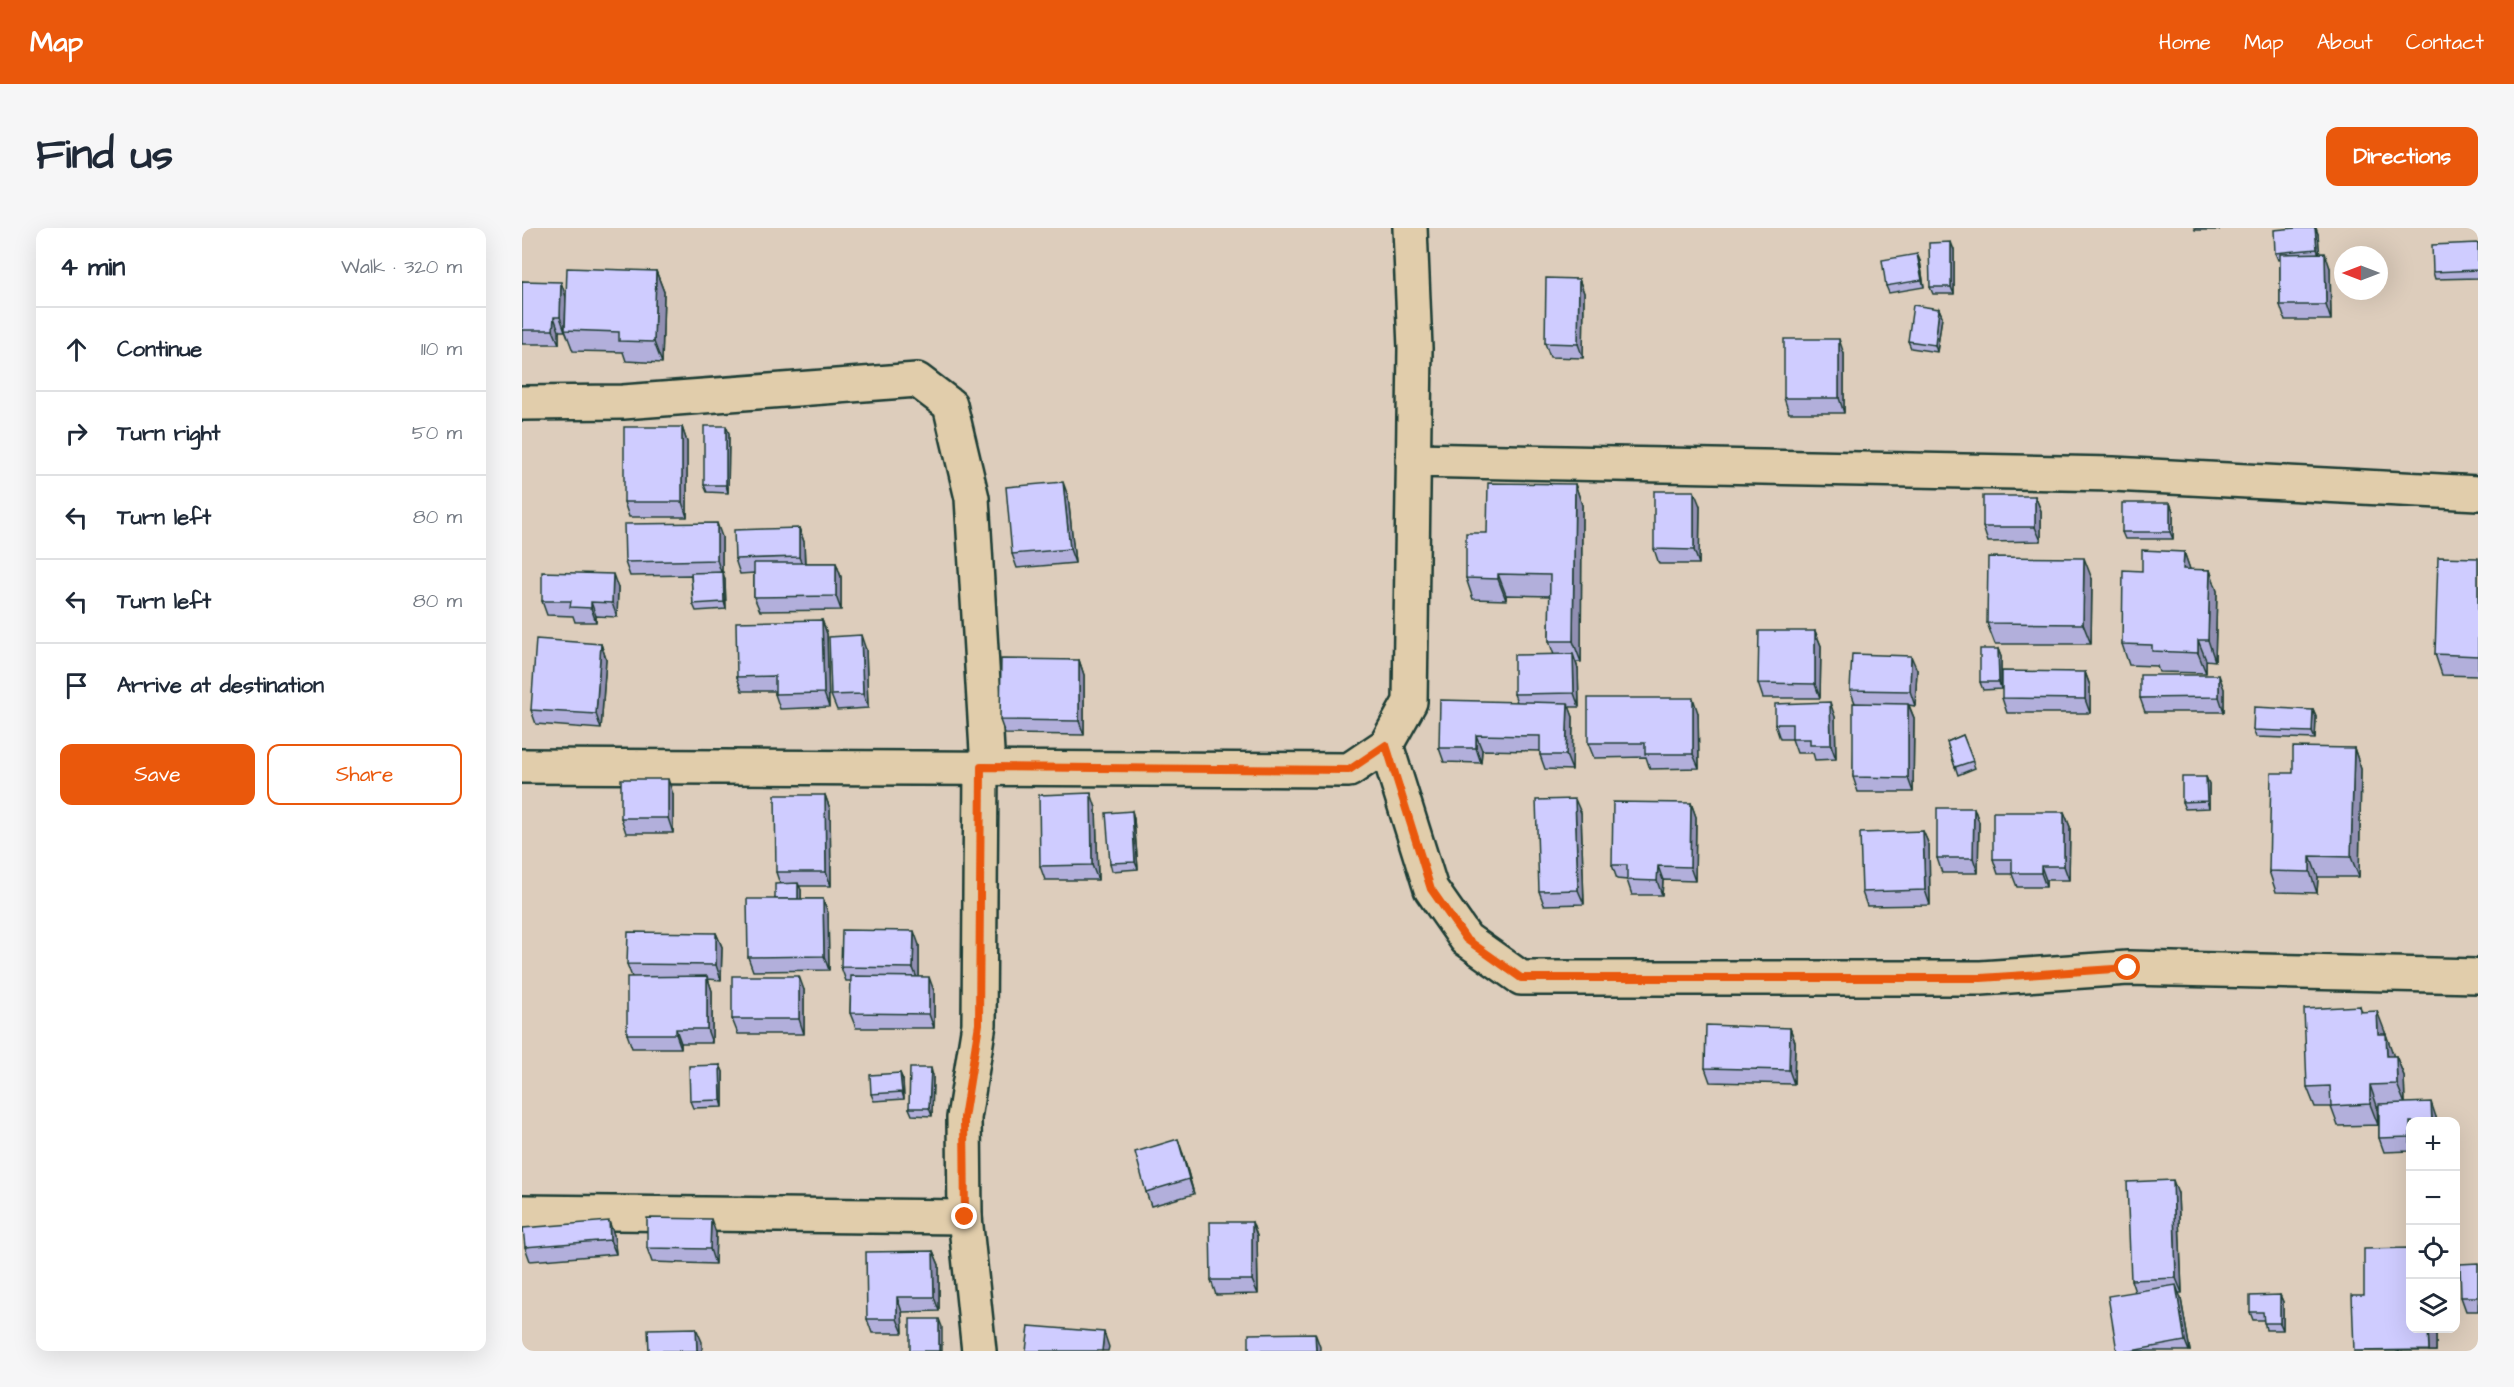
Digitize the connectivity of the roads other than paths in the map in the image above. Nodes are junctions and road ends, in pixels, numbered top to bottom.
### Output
1 (1410, 228) edge
2 (522, 403) edge
3 (1413, 459) junction
4 (2478, 493) edge
5 (1386, 745) junction
6 (522, 766) edge
7 (985, 767) junction
8 (2478, 976) edge
9 (522, 1212) edge
10 (965, 1217) junction
11 (979, 1351) edge

1 - 3 street
2 - 7 street
3 - 4 street
3 - 5 street
5 - 7 street
5 - 8 street
6 - 7 street
7 - 10 street
9 - 10 street
10 - 11 street

